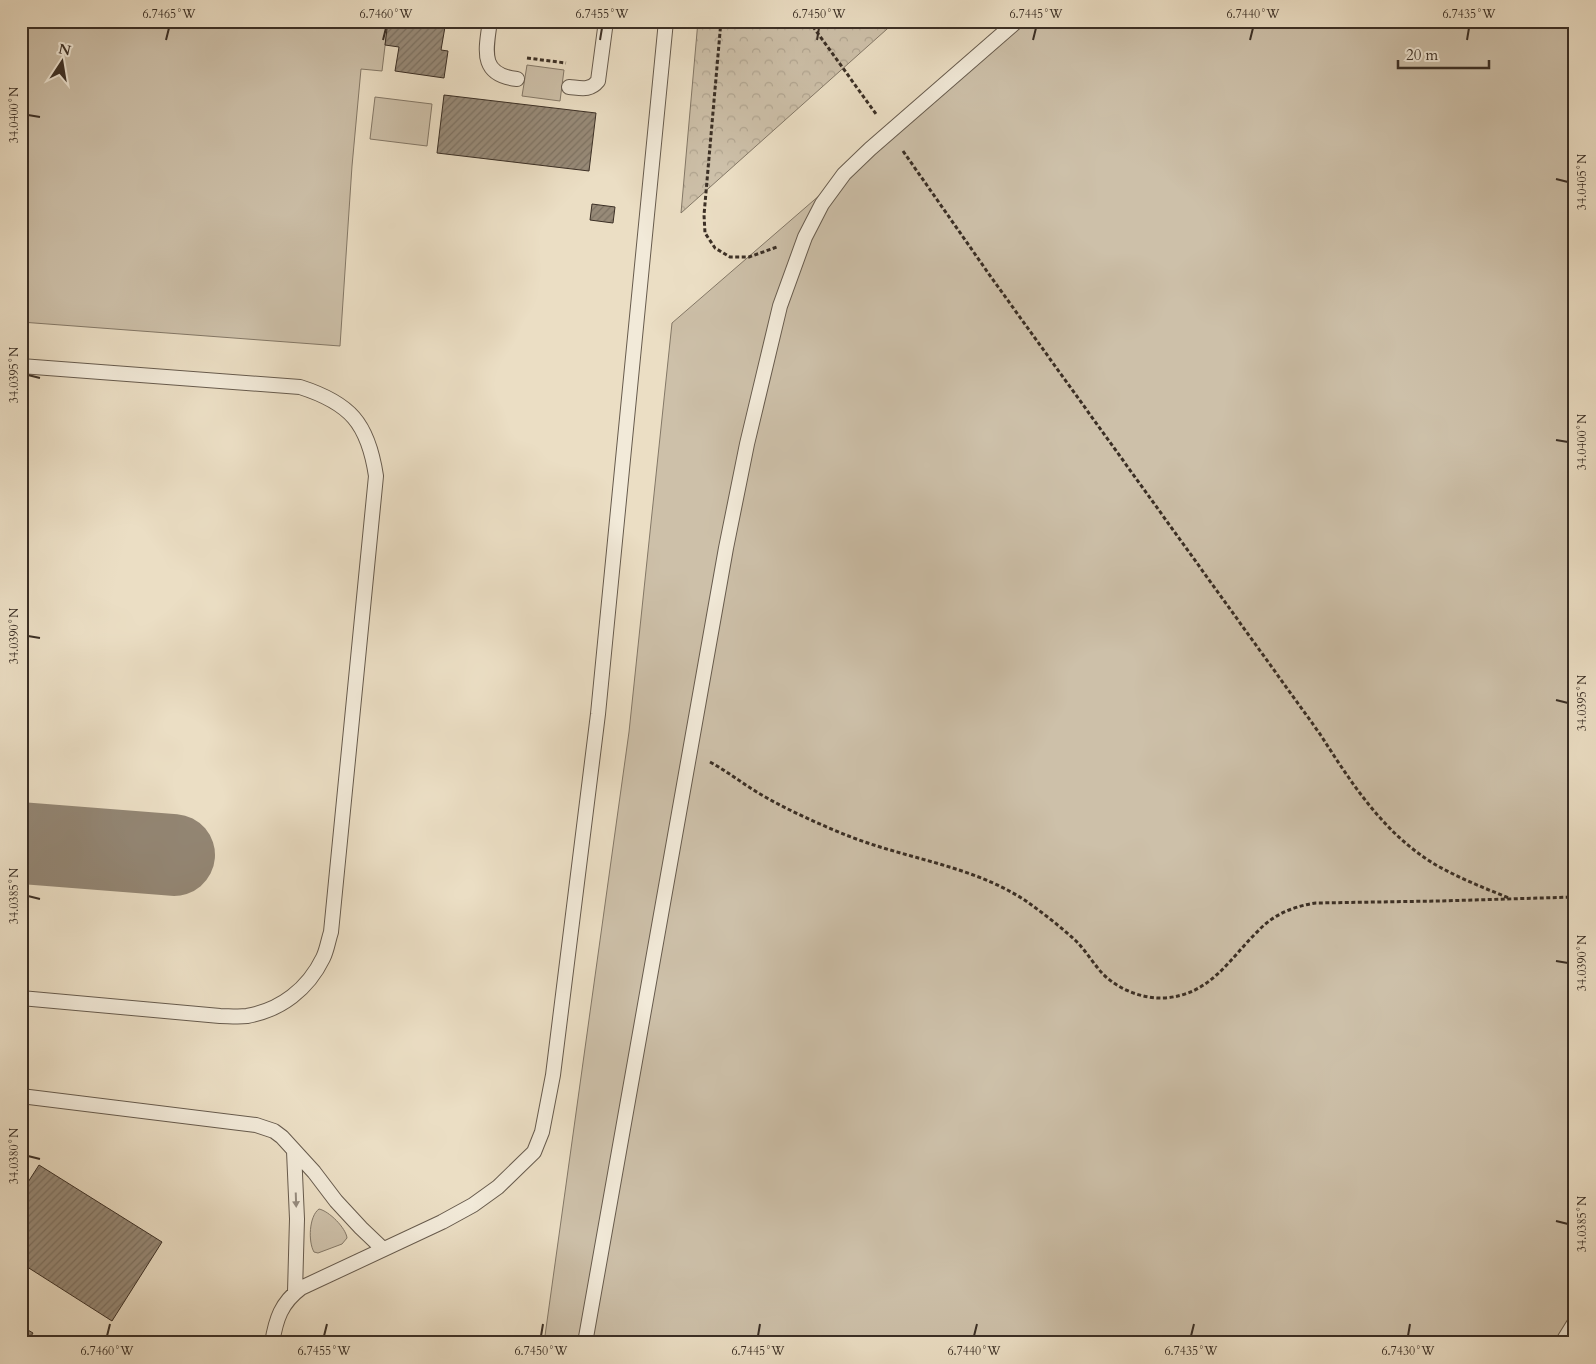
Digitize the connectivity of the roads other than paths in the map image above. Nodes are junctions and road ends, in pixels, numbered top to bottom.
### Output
1 (490, 21) edge
2 (606, 21) edge
3 (666, 21) edge
4 (1017, 21) edge
5 (517, 79) dead end
6 (569, 87) dead end
7 (21, 366) edge
8 (21, 998) edge
9 (21, 1096) edge
10 (294, 1151) junction
11 (383, 1249) junction
12 (296, 1292) junction
13 (1575, 1322) edge
14 (272, 1343) edge
15 (584, 1343) edge
16 (1562, 1343) edge

1 - 5 lane
2 - 6 lane
3 - 11 lane
4 - 15 lane
7 - 8 lane
9 - 10 lane
10 - 11 lane
10 -> 12 lane
11 - 12 lane
12 - 14 lane
13 - 16 lane

